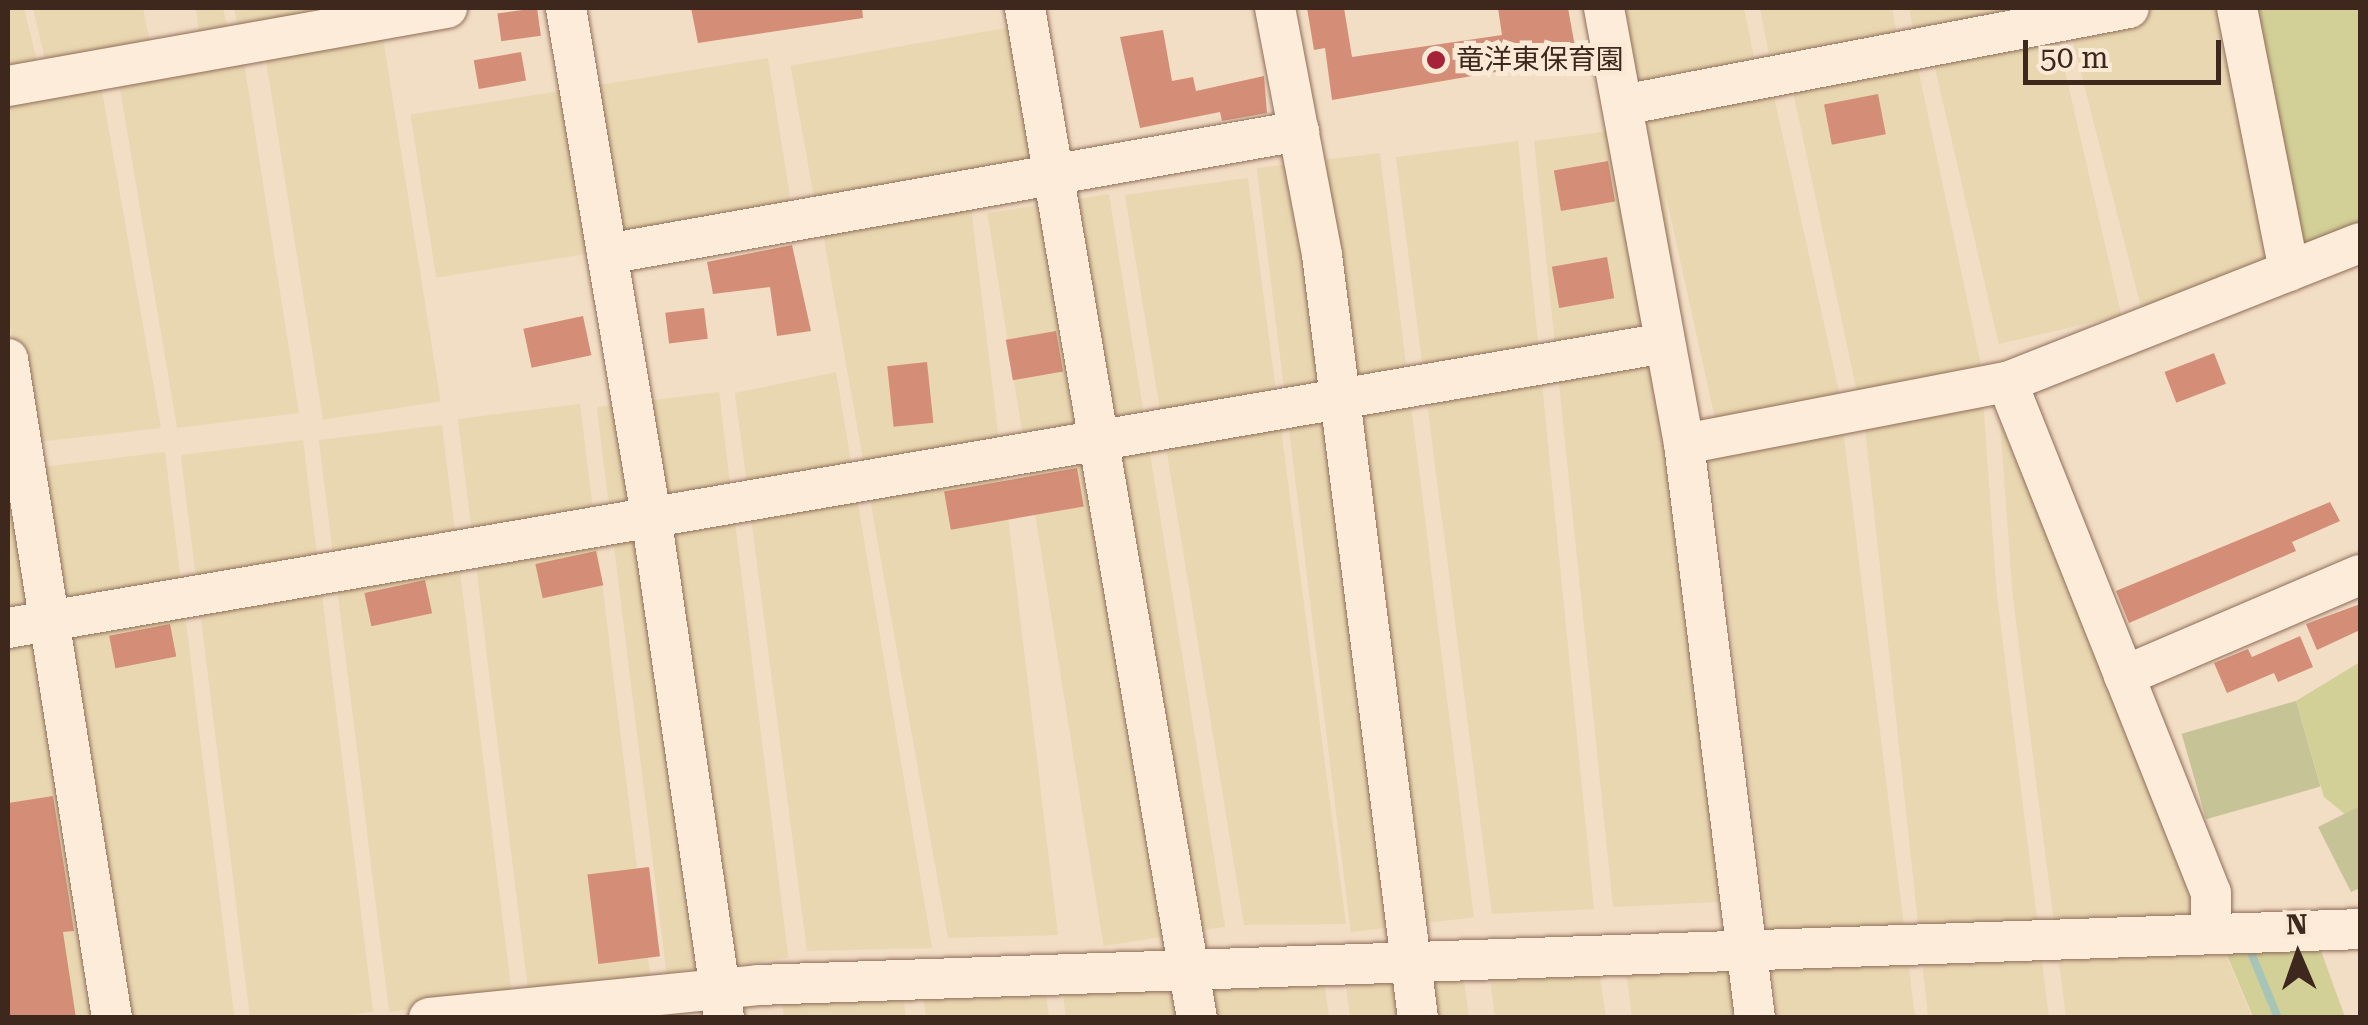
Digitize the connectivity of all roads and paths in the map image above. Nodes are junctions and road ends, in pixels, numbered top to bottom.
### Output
1 (446, 8) edge
2 (566, 8) edge
3 (1026, 8) edge
4 (1275, 8) edge
5 (1604, 8) edge
6 (2130, 8) edge
7 (2237, 8) edge
8 (8, 86) edge
9 (1623, 105) junction
10 (1299, 131) junction
11 (1055, 176) junction
12 (2358, 251) edge
13 (607, 254) junction
14 (2290, 271) junction
15 (1666, 343) junction
16 (8, 358) edge
17 (2007, 382) junction
18 (1340, 401) junction
19 (1102, 442) junction
20 (1684, 444) junction
21 (652, 522) junction
22 (2360, 576) edge
23 (47, 617) junction
24 (8, 628) edge
25 (2124, 676) junction
26 (2360, 929) edge
27 (2211, 930) junction
28 (1745, 948) junction
29 (1411, 958) junction
30 (1191, 967) junction
31 (722, 1002) edge
32 (112, 1018) edge
33 (428, 1018) edge
34 (1197, 1018) edge
35 (1418, 1018) edge
36 (1755, 1018) edge

1 - 8 street
2 - 13 street
3 - 11 street
4 - 10 street
5 - 9 street
6 - 9 street
7 - 14 street
9 - 15 street
10 - 11 street
10 - 18 street
11 - 13 street
11 - 19 street
12 - 14 street
13 - 21 street
14 - 17 street
15 - 18 street
15 - 20 street
16 - 23 street
17 - 20 street
17 - 25 street
18 - 19 street
18 - 29 street
19 - 21 street
19 - 30 street
20 - 28 street
21 - 23 street
21 - 31 street
22 - 25 street
23 - 24 street
23 - 32 street
25 - 27 street
26 - 27 street
27 - 28 street
28 - 29 street
28 - 36 street
29 - 30 street
29 - 35 street
30 - 31 street
30 - 34 street
31 - 33 street

